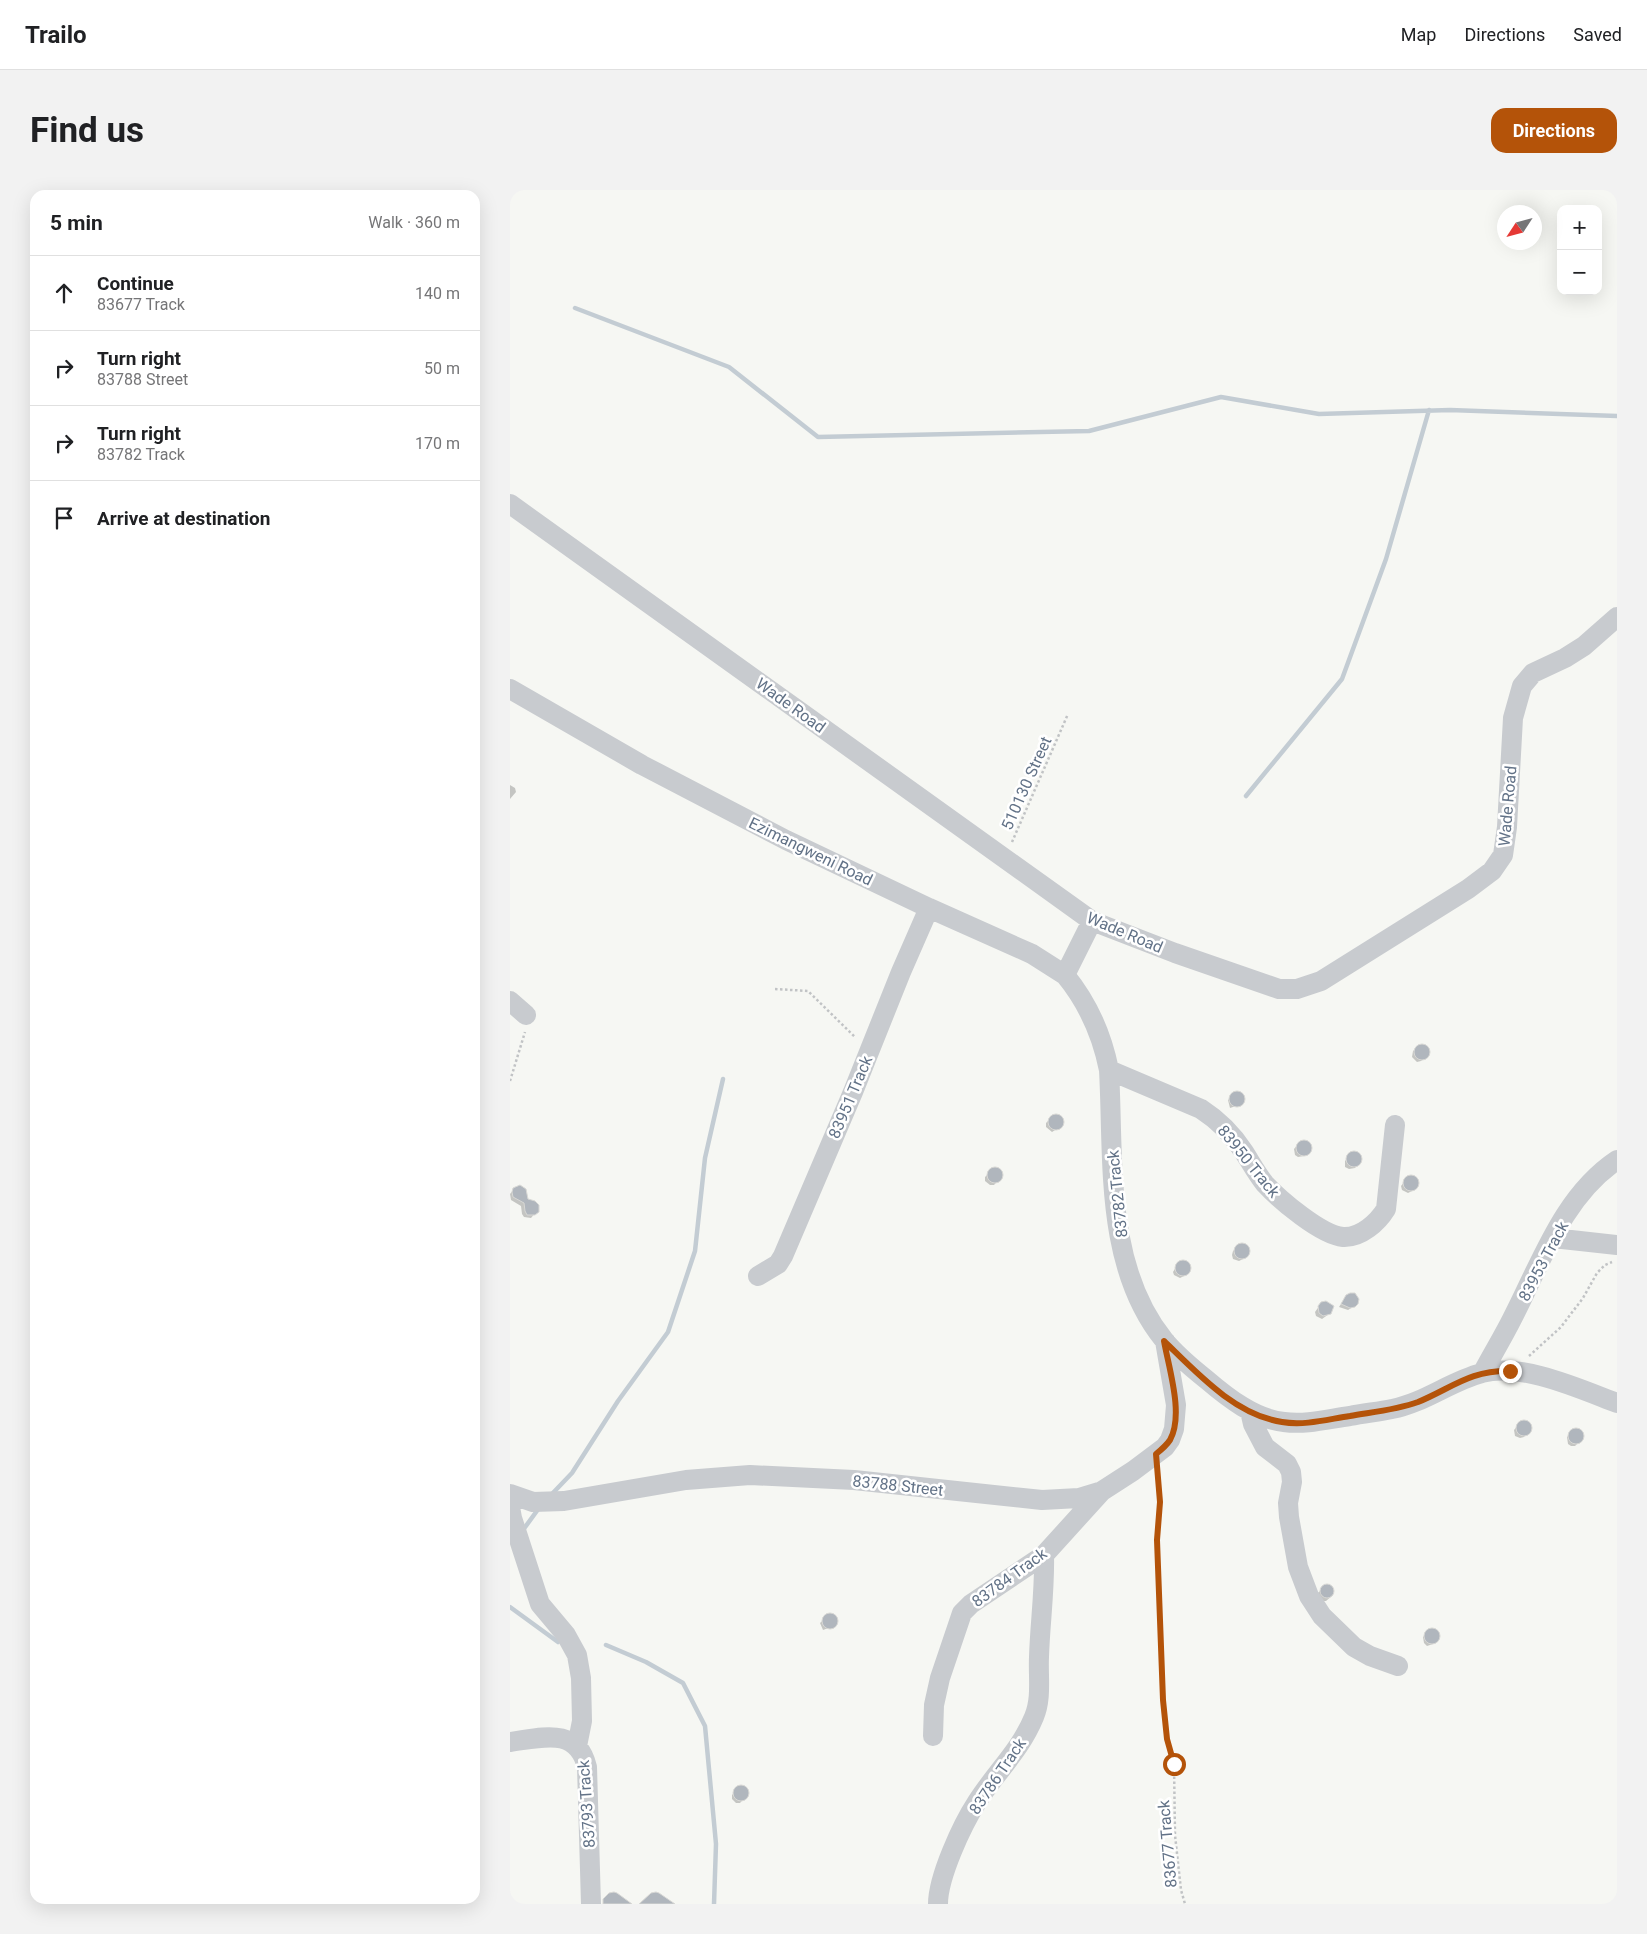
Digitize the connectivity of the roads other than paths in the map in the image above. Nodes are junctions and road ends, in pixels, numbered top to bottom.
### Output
1 (510, 504) edge
2 (1617, 617) edge
3 (510, 690) edge
4 (929, 908) junction
5 (1092, 922) junction
6 (1065, 975) junction
7 (510, 1001) edge
8 (526, 1015) road end
9 (1108, 1070) junction
10 (1396, 1125) dead end
11 (1617, 1160) edge
12 (1552, 1238) junction
13 (1617, 1245) edge
14 (758, 1276) dead end
15 (1164, 1341) junction
16 (1482, 1372) junction
17 (1617, 1403) edge
18 (1250, 1410) junction
19 (1102, 1491) junction
20 (510, 1494) edge
21 (510, 1502) edge
22 (510, 1507) edge
23 (1044, 1555) junction
24 (1398, 1666) dead end
25 (933, 1736) dead end
26 (510, 1742) edge
27 (577, 1746) junction
28 (591, 1904) edge
29 (938, 1904) edge

1 - 5 street, Wade Road
2 - 5 street, Wade Road
3 - 4 street, Ezimangweni Road
4 - 6 street, Ezimangweni Road
4 - 14 street, 83951 Track
5 - 6 street
6 - 9 street, 83782 Track
7 - 8 street
9 - 10 street, 83950 Track
9 - 15 street, 83782 Track
11 - 12 street, 83953 Track
12 - 13 street
12 - 16 street, 83953 Track
15 - 18 street, 83782 Track
15 - 19 street, 83788 Street
16 - 17 street, 83782 Track
16 - 18 street, 83782 Track
18 - 24 street
19 - 20 street, 83788 Street
19 - 23 street, 83784 Track
20 - 21 street
22 - 27 street
23 - 25 street, 83784 Track
23 - 29 street, 83786 Track
26 - 27 street, 83793 Track
27 - 28 street, 83793 Track

